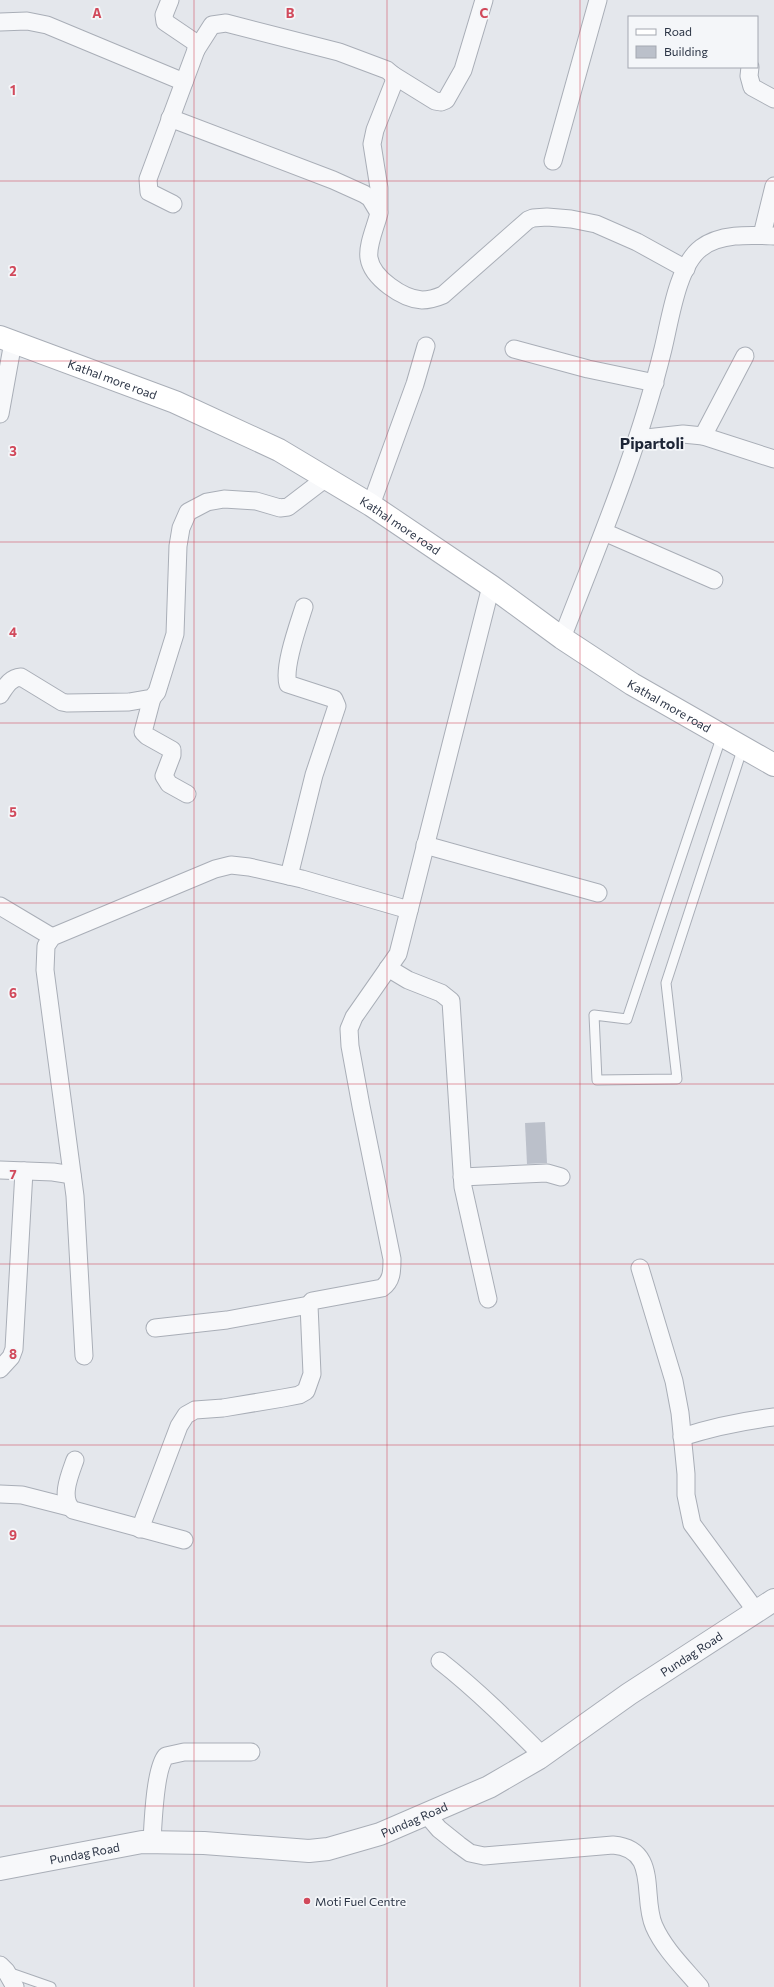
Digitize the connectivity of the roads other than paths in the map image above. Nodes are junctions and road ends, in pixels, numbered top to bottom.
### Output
1 (170, 0) edge
2 (484, 0) edge
3 (598, 0) edge
4 (0, 22) edge
5 (196, 50) junction
6 (750, 68) edge
7 (393, 75) junction
8 (184, 82) junction
9 (774, 99) edge
10 (170, 118) junction
11 (553, 161) dead end
12 (774, 186) edge
13 (173, 204) dead end
14 (379, 213) junction
15 (768, 236) edge
16 (686, 269) junction
17 (7, 340) edge
18 (426, 346) dead end
19 (514, 349) dead end
20 (745, 356) dead end
21 (655, 383) junction
22 (0, 414) edge
23 (703, 436) junction
24 (637, 439) junction
25 (774, 459) edge
26 (326, 478) junction
27 (371, 505) junction
28 (604, 532) junction
29 (714, 580) dead end
30 (491, 586) junction
31 (304, 608) dead end
32 (562, 638) junction
33 (0, 695) edge
34 (152, 698) junction
35 (722, 735) junction
36 (743, 747) junction
37 (774, 765) edge
38 (186, 794) dead end
39 (425, 845) junction
40 (289, 876) junction
41 (598, 893) dead end
42 (0, 906) edge
43 (409, 910) junction
44 (52, 937) junction
45 (388, 968) junction
46 (0, 1170) edge
47 (24, 1171) junction
48 (72, 1174) junction
49 (462, 1177) junction
50 (560, 1177) dead end
51 (640, 1268) dead end
52 (488, 1299) dead end
53 (309, 1305) junction
54 (155, 1328) dead end
55 (84, 1356) dead end
56 (0, 1369) edge
57 (774, 1417) edge
58 (682, 1437) junction
59 (75, 1460) dead end
60 (0, 1494) edge
61 (70, 1507) junction
62 (140, 1529) junction
63 (184, 1540) dead end
64 (765, 1606) edge
65 (440, 1661) dead end
66 (251, 1752) dead end
67 (543, 1756) junction
68 (427, 1815) junction
69 (152, 1842) junction
70 (0, 1869) edge
71 (3, 1968) edge
72 (15, 1987) edge
73 (51, 1987) edge
74 (700, 1987) edge

1 - 5 street
2 - 7 street
3 - 11 street
4 - 8 street
5 - 7 street
5 - 8 street
6 - 9 street
7 - 14 street
8 - 10 street
10 - 13 street
10 - 14 street
12 - 15 street
14 - 16 street
15 - 16 street
16 - 21 street
17 - 22 street
17 - 26 main road, Kathal more road
18 - 27 street
19 - 21 street
20 - 23 street
21 - 24 street
23 - 24 street
23 - 25 street
24 - 28 street
26 - 27 main road, Kathal more road
26 - 34 street
27 - 30 main road, Kathal more road
28 - 29 street
28 - 32 street
30 - 32 main road, Kathal more road
30 - 39 street
31 - 40 street
32 - 35 main road, Kathal more road
33 - 34 street
34 - 38 street
35 - 36 main road, Kathal more road
35 - 36 lane
36 - 37 main road, Kathal more road
39 - 41 street
39 - 43 street
40 - 43 street
40 - 44 street
42 - 44 street
43 - 45 street
44 - 48 street
45 - 49 street
45 - 53 street
46 - 47 street
47 - 48 street
47 - 56 street
48 - 55 street
49 - 50 street
49 - 52 street
51 - 58 street
53 - 54 street
53 - 62 street
57 - 58 street
58 - 64 street
59 - 61 street
60 - 61 street
61 - 62 street
62 - 63 street
64 - 67 street, Pundag Road
65 - 67 street
66 - 69 street
67 - 68 street, Pundag Road
68 - 69 street, Pundag Road
68 - 74 street
69 - 70 street, Pundag Road
71 - 72 street
71 - 73 lane

